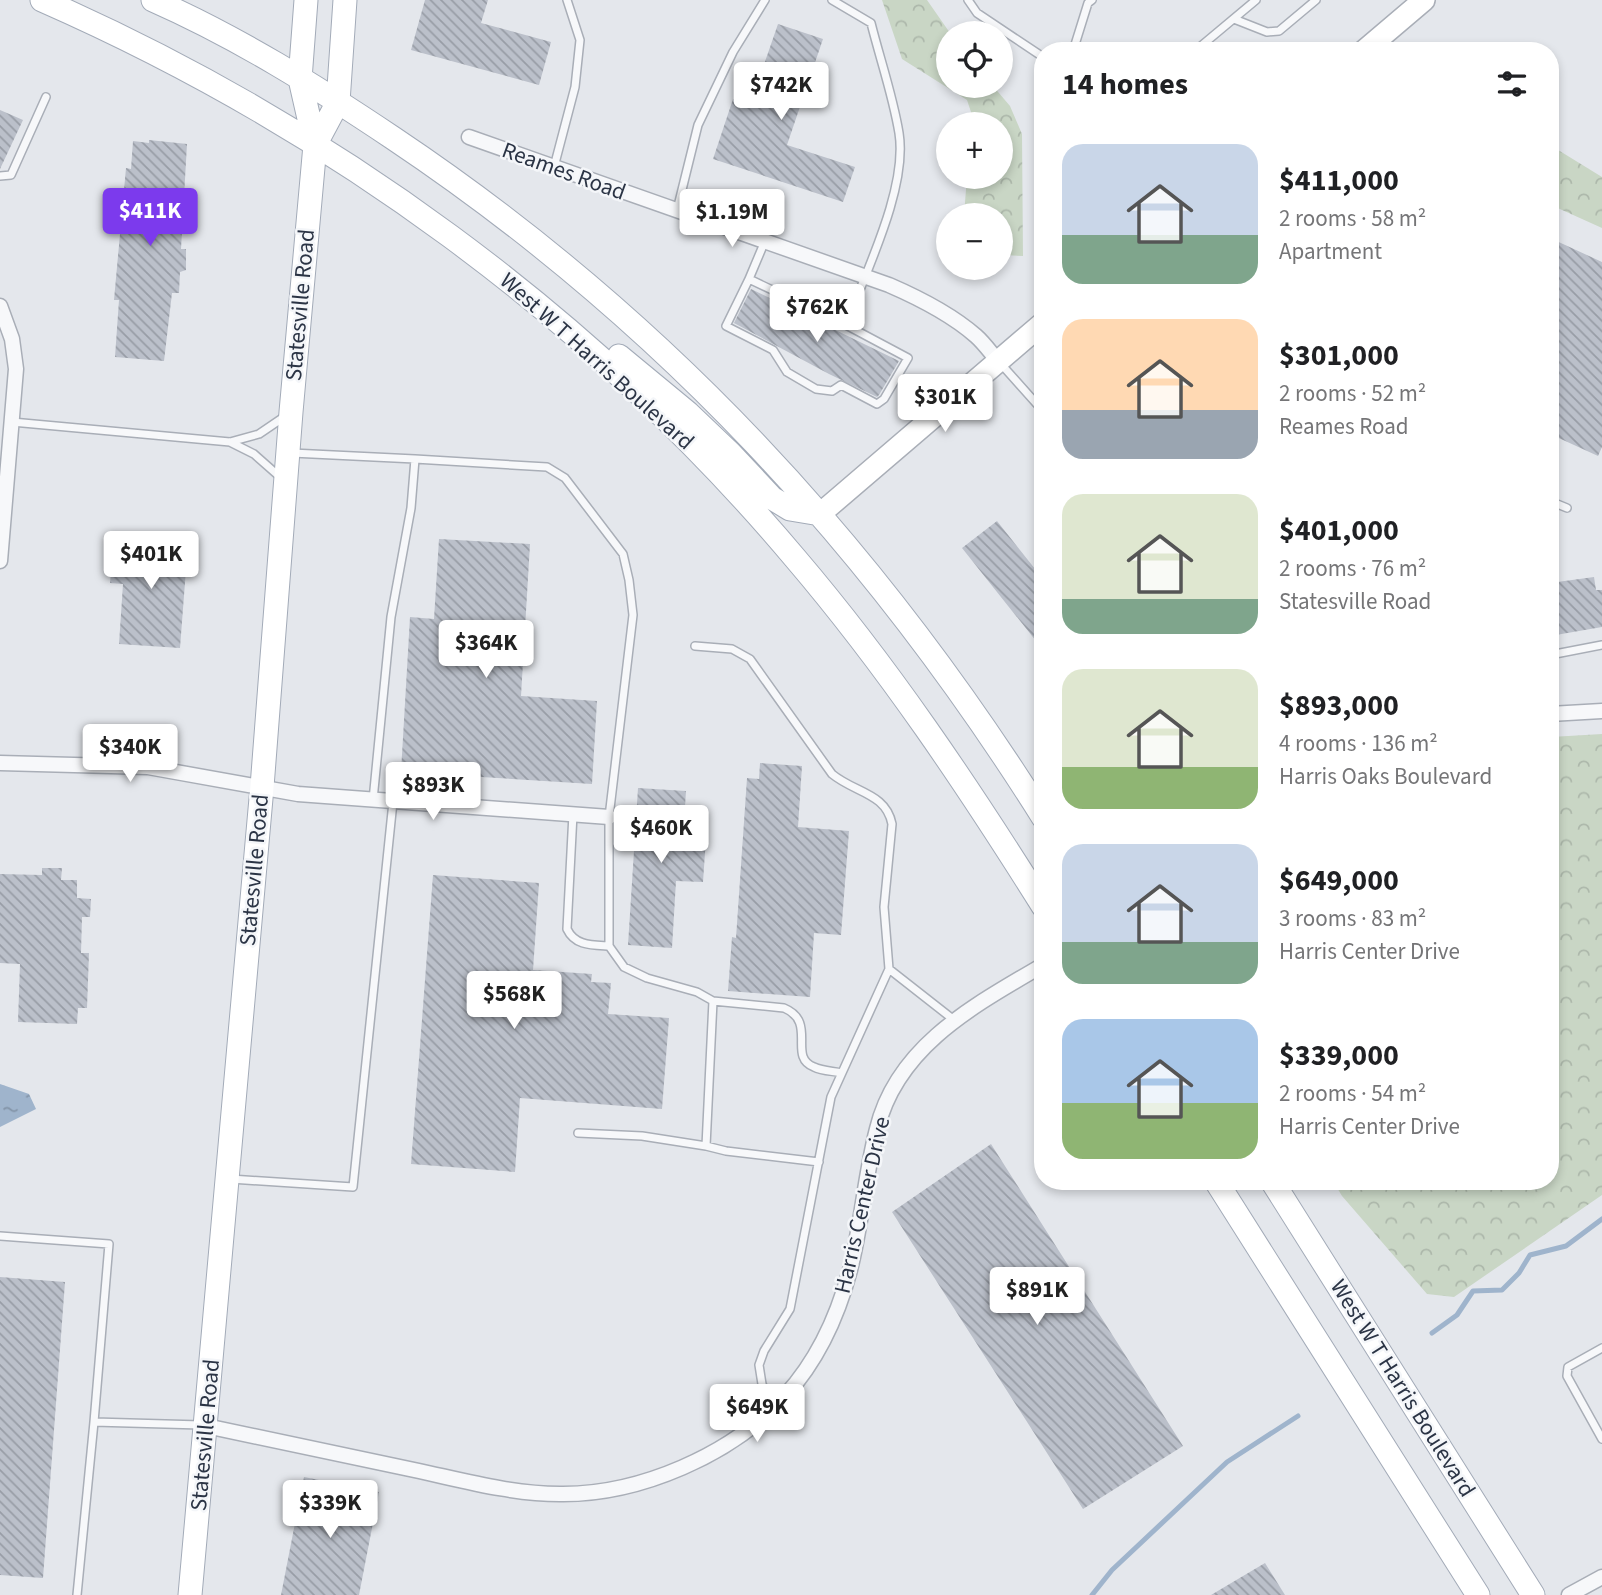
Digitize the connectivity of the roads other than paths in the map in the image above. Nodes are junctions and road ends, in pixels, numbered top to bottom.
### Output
1 (42, 0) edge
2 (153, 0) edge
3 (306, 0) edge
4 (345, 0) edge
5 (567, 0) edge
6 (765, 0) edge
7 (832, 0) edge
8 (968, 0) edge
9 (1255, 0) edge
10 (1316, 0) edge
11 (1424, 0) edge
12 (1089, 1) edge
13 (1234, 19) junction
14 (1076, 42) edge
15 (1206, 42) edge
16 (1375, 42) edge
17 (1034, 51) edge
18 (300, 79) junction
19 (46, 97) dead end
20 (338, 102) junction
21 (469, 137) dead end
22 (315, 145) junction
23 (554, 168) junction
24 (0, 176) edge
25 (677, 211) junction
26 (765, 241) junction
27 (864, 276) junction
28 (749, 279) junction
29 (531, 299) junction
30 (0, 306) edge
31 (846, 325) junction
32 (1034, 331) edge
33 (998, 361) junction
34 (1034, 401) edge
35 (291, 412) junction
36 (12, 422) junction
37 (230, 442) junction
38 (288, 453) junction
39 (415, 459) junction
40 (285, 482) junction
41 (1559, 504) edge
42 (1567, 508) dead end
43 (820, 514) junction
44 (0, 561) edge
45 (1602, 645) edge
46 (695, 646) dead end
47 (1559, 652) edge
48 (1602, 711) edge
49 (1559, 713) edge
50 (0, 763) edge
51 (262, 787) junction
52 (373, 800) junction
53 (393, 802) junction
54 (1034, 804) edge
55 (573, 814) junction
56 (609, 817) junction
57 (1034, 892) edge
58 (609, 946) junction
59 (889, 969) junction
60 (1034, 971) edge
61 (713, 1001) junction
62 (954, 1020) junction
63 (842, 1073) junction
64 (578, 1133) dead end
65 (706, 1146) junction
66 (819, 1162) junction
67 (227, 1179) junction
68 (1222, 1190) edge
69 (1278, 1190) edge
70 (0, 1236) edge
71 (1602, 1348) edge
72 (772, 1409) junction
73 (94, 1422) junction
74 (206, 1426) junction
75 (1602, 1439) edge
76 (1602, 1577) edge
77 (77, 1595) edge
78 (190, 1595) edge
79 (1478, 1595) edge
80 (1534, 1595) edge
81 (1569, 1595) edge

1 - 22 main road, West W T Harris Boulevard
2 - 18 main road
3 - 18 main road, Statesville Road
4 - 20 main road, Statesville Road
5 - 23 lane
6 - 25 lane
7 - 27 lane
8 - 17 lane
9 - 13 lane
10 - 13 lane
11 - 16 main road
12 - 14 lane
13 - 15 lane
18 - 20 main road
18 - 22 main road, Statesville Road
19 - 24 lane
20 - 22 main road, Statesville Road
20 - 43 main road
21 - 23 street, Reames Road
22 - 29 main road, West W T Harris Boulevard
22 - 35 main road, Statesville Road
23 - 25 street, Reames Road
25 - 26 street, Reames Road
26 - 27 street, Reames Road
26 - 28 lane
27 - 31 lane
27 - 33 street, Reames Road
28 - 31 lane
28 - 31 lane
29 - 43 main road
29 - 57 main road, West W T Harris Boulevard
30 - 36 street
32 - 33 main road
33 - 34 lane
33 - 43 main road
35 - 37 lane
35 - 38 main road, Statesville Road
36 - 37 lane
36 - 44 street
37 - 40 lane
38 - 39 lane
38 - 40 main road, Statesville Road
39 - 52 lane
39 - 56 lane
40 - 51 main road, Statesville Road
41 - 42 lane
43 - 54 main road
45 - 47 lane
46 - 59 lane
48 - 49 street
50 - 51 street
51 - 52 street
51 - 67 main road, Statesville Road
52 - 53 street
53 - 55 street
53 - 67 lane
55 - 56 street
55 - 58 lane
56 - 58 lane
58 - 61 lane
59 - 62 lane
59 - 63 lane
60 - 62 street, Harris Center Drive
61 - 63 lane
61 - 65 lane
62 - 72 street, Harris Center Drive
63 - 66 lane
64 - 65 lane
65 - 66 lane
66 - 72 lane
67 - 74 main road, Statesville Road
68 - 79 main road, West W T Harris Boulevard
69 - 80 main road, West W T Harris Boulevard
70 - 73 lane
71 - 75 lane
72 - 74 street, Harris Center Drive
73 - 74 lane
73 - 77 lane
74 - 78 main road, Statesville Road
76 - 81 street

